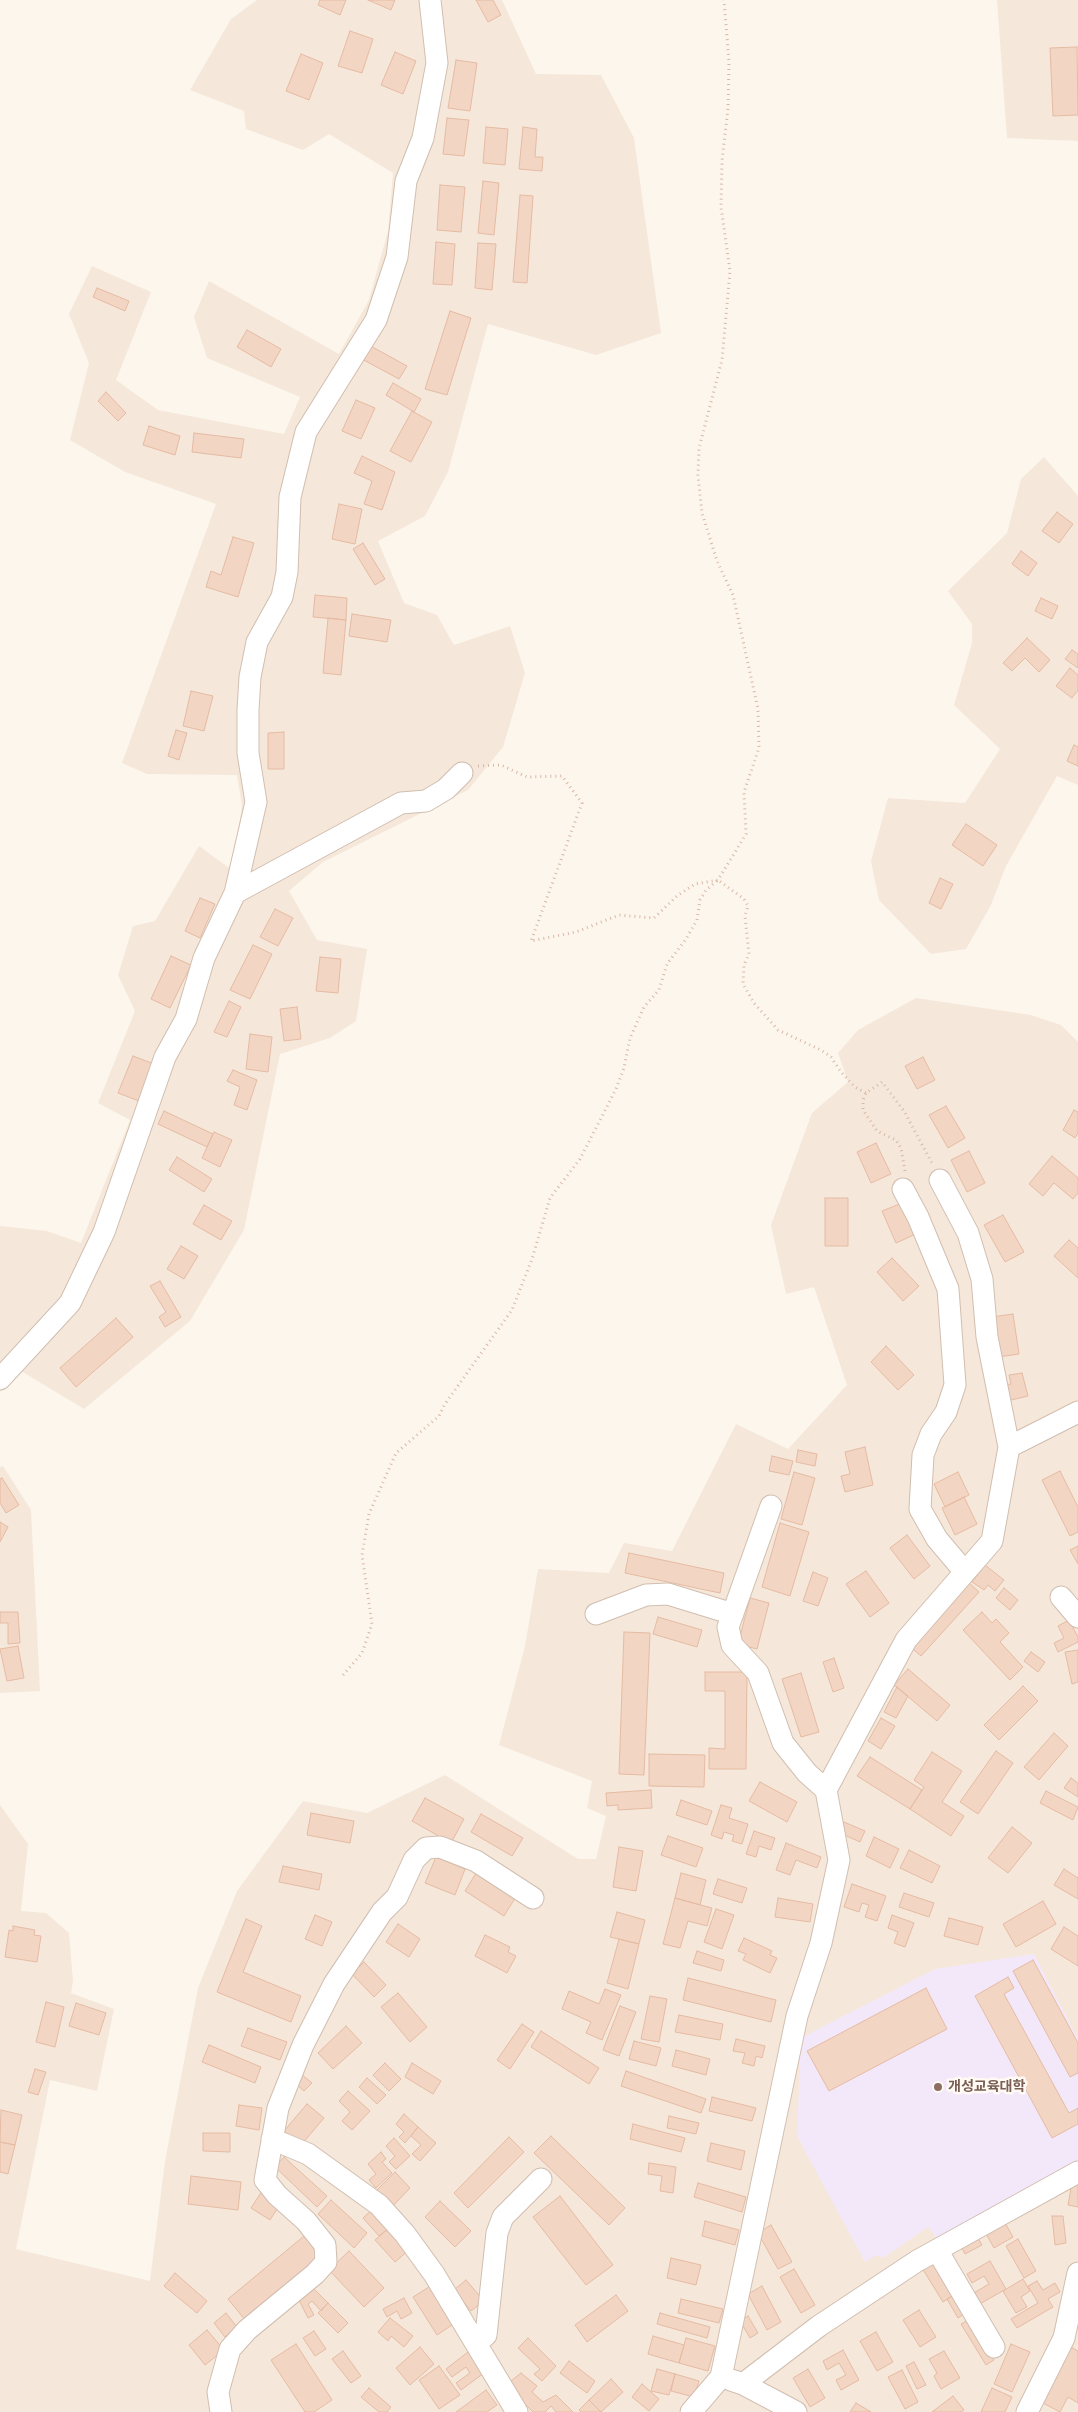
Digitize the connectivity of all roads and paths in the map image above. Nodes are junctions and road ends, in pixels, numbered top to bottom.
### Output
1 (430, 0) edge
2 (724, 0) edge
3 (462, 773) joint
4 (718, 880) junction
5 (235, 894) junction
6 (866, 1093) junction
7 (940, 1180) joint
8 (903, 1189) joint
9 (0, 1380) edge
10 (1078, 1412) edge
11 (1009, 1447) junction
12 (771, 1506) dead end
13 (965, 1572) junction
14 (1061, 1597) dead end
15 (596, 1614) dead end
16 (733, 1614) junction
17 (1078, 1618) edge
18 (343, 1674) dead end
19 (826, 1790) junction
20 (533, 1898) dead end
21 (272, 2139) junction
22 (1078, 2172) edge
23 (541, 2179) dead end
24 (937, 2250) junction
25 (1078, 2273) edge
26 (1071, 2340) edge
27 (476, 2343) junction
28 (994, 2347) dead end
29 (721, 2377) junction
30 (743, 2384) junction
31 (222, 2412) edge
32 (517, 2412) edge
33 (691, 2412) edge
34 (796, 2412) edge
35 (1027, 2412) edge

1 - 5 street
2 - 4 path
3 - 4 path
3 - 5 street
4 - 6 path
4 - 18 path
5 - 9 street
6 - 7 path
6 - 8 path
7 - 11 street
8 - 13 street
10 - 11 street
11 - 13 street
12 - 16 street
13 - 19 street
14 - 17 street
15 - 16 street
16 - 19 street
19 - 29 street
20 - 21 street
21 - 27 street
21 - 31 street
22 - 24 street
23 - 27 street
24 - 28 street
24 - 30 street
25 - 26 street
26 - 35 street
27 - 32 street
29 - 30 street
29 - 33 street
30 - 34 street

